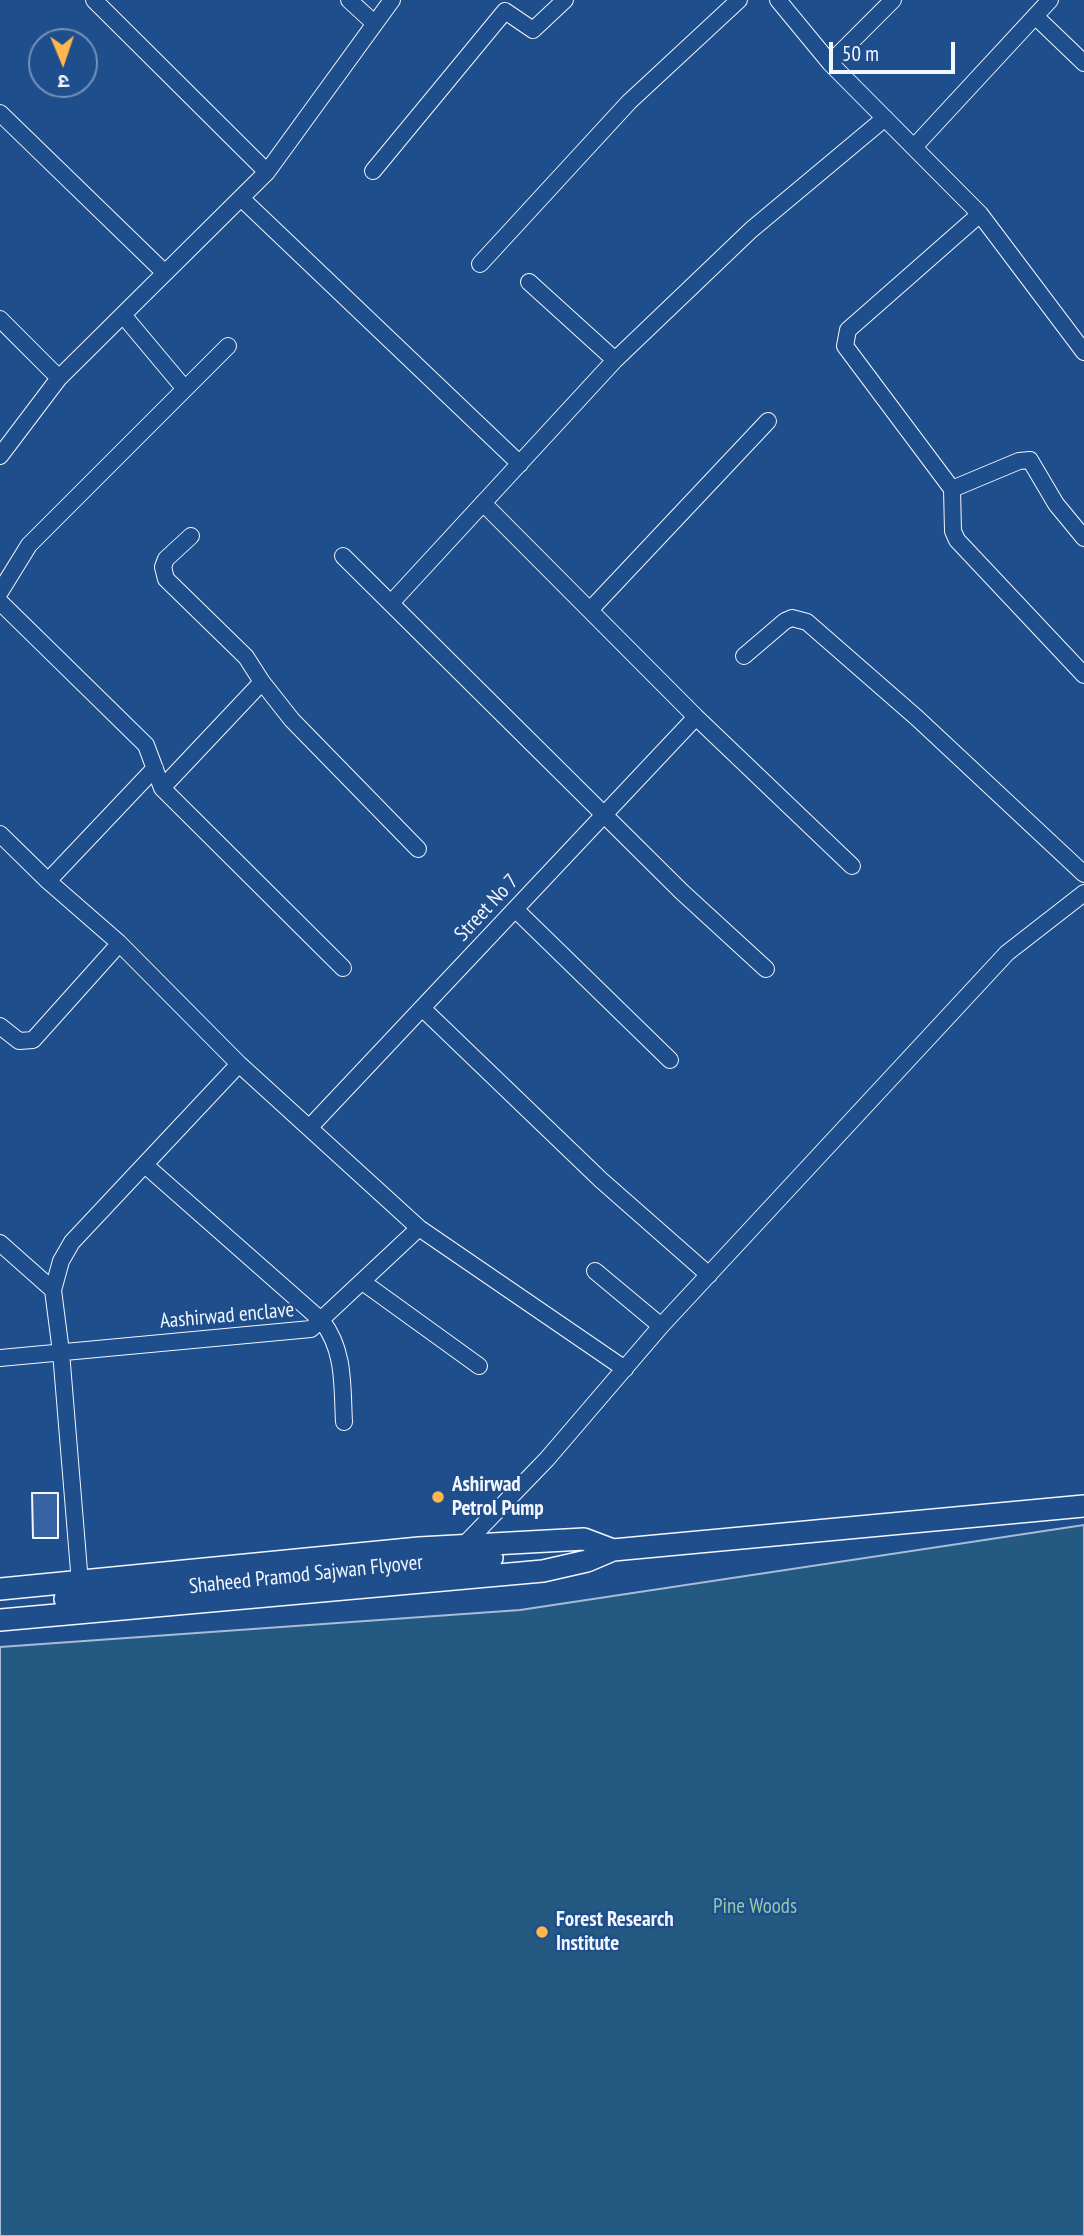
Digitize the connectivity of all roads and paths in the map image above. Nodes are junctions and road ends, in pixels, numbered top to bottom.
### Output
1 (94, 0) edge
2 (349, 0) edge
3 (392, 0) edge
4 (565, 0) edge
5 (739, 0) edge
6 (778, 0) edge
7 (893, 0) edge
8 (1050, 0) edge
9 (1035, 16) junction
10 (373, 23) junction
11 (1084, 62) edge
12 (830, 63) junction
13 (0, 113) edge
14 (885, 118) junction
15 (914, 147) junction
16 (373, 171) dead end
17 (267, 173) junction
18 (241, 198) junction
19 (980, 214) junction
20 (480, 264) dead end
21 (165, 273) junction
22 (529, 282) dead end
23 (123, 315) junction
24 (0, 319) edge
25 (228, 346) dead end
26 (1084, 352) edge
27 (615, 360) junction
28 (60, 378) junction
29 (184, 388) junction
30 (768, 421) dead end
31 (0, 456) edge
32 (520, 464) junction
33 (952, 489) junction
34 (484, 503) junction
35 (191, 536) dead end
36 (1084, 538) edge
37 (343, 556) dead end
38 (0, 592) edge
39 (0, 602) edge
40 (391, 603) junction
41 (590, 610) junction
42 (744, 656) dead end
43 (1084, 675) edge
44 (262, 682) junction
45 (696, 717) junction
46 (155, 768) junction
47 (162, 788) junction
48 (605, 813) junction
49 (0, 834) edge
50 (418, 849) dead end
51 (852, 866) dead end
52 (1084, 874) edge
53 (48, 881) junction
54 (1084, 893) edge
55 (514, 909) junction
56 (119, 944) junction
57 (343, 968) dead end
58 (766, 969) dead end
59 (422, 1008) junction
60 (0, 1026) edge
61 (670, 1060) dead end
62 (239, 1064) junction
63 (309, 1128) junction
64 (145, 1165) junction
65 (419, 1228) junction
66 (0, 1243) edge
67 (595, 1271) dead end
68 (709, 1275) junction
69 (364, 1283) junction
70 (53, 1290) junction
71 (322, 1321) junction
72 (661, 1326) junction
73 (61, 1352) junction
74 (0, 1358) edge
75 (480, 1366) dead end
76 (625, 1368) junction
77 (344, 1422) dead end
78 (1084, 1506) edge
79 (463, 1546) junction
80 (613, 1550) junction
81 (80, 1583) junction
82 (0, 1589) edge
83 (0, 1606) edge
84 (0, 1620) edge

1 - 17 street
2 - 10 street
3 - 10 street
4 - 16 street
5 - 20 street
6 - 12 street
7 - 12 street
8 - 9 street
9 - 11 street
9 - 15 street
10 - 17 street
12 - 14 street
13 - 21 street
14 - 15 street
14 - 27 street
15 - 19 street
17 - 18 street
18 - 21 street
18 - 32 street
19 - 26 street
19 - 33 street
21 - 23 street
22 - 27 street
23 - 28 street
23 - 29 street
24 - 28 street
25 - 29 street
27 - 32 street
28 - 31 street
29 - 38 street
30 - 41 street
32 - 34 street
33 - 36 street
33 - 43 street
34 - 40 street
34 - 41 street
35 - 44 street
37 - 40 street
39 - 46 street
40 - 48 street
41 - 45 street
42 - 52 street
44 - 47 street
44 - 50 street
45 - 48 street, Street No 7
45 - 51 street
46 - 47 street
46 - 53 street
47 - 57 street
48 - 55 street, Street No 7
48 - 58 street
49 - 53 street
53 - 56 street
54 - 68 street
55 - 59 street, Street No 7
55 - 61 street
56 - 60 street
56 - 62 street
59 - 63 street, Street No 7
59 - 68 street
62 - 63 street
62 - 64 street
63 - 65 street
64 - 70 street
64 - 71 street
65 - 69 street, Aashirwad enclave
65 - 76 street
66 - 70 street
67 - 72 street
68 - 72 street
69 - 71 street, Aashirwad enclave
69 - 75 street
70 - 73 street
71 - 73 street, Aashirwad enclave
71 - 77 street
72 - 76 street
73 - 74 street, Aashirwad enclave
73 - 81 street
76 - 79 street
78 - 80 street
79 - 80 street
79 - 81 street
80 - 83 street, Shaheed Pramod Sajwan Flyover
80 - 84 street
81 - 82 street

